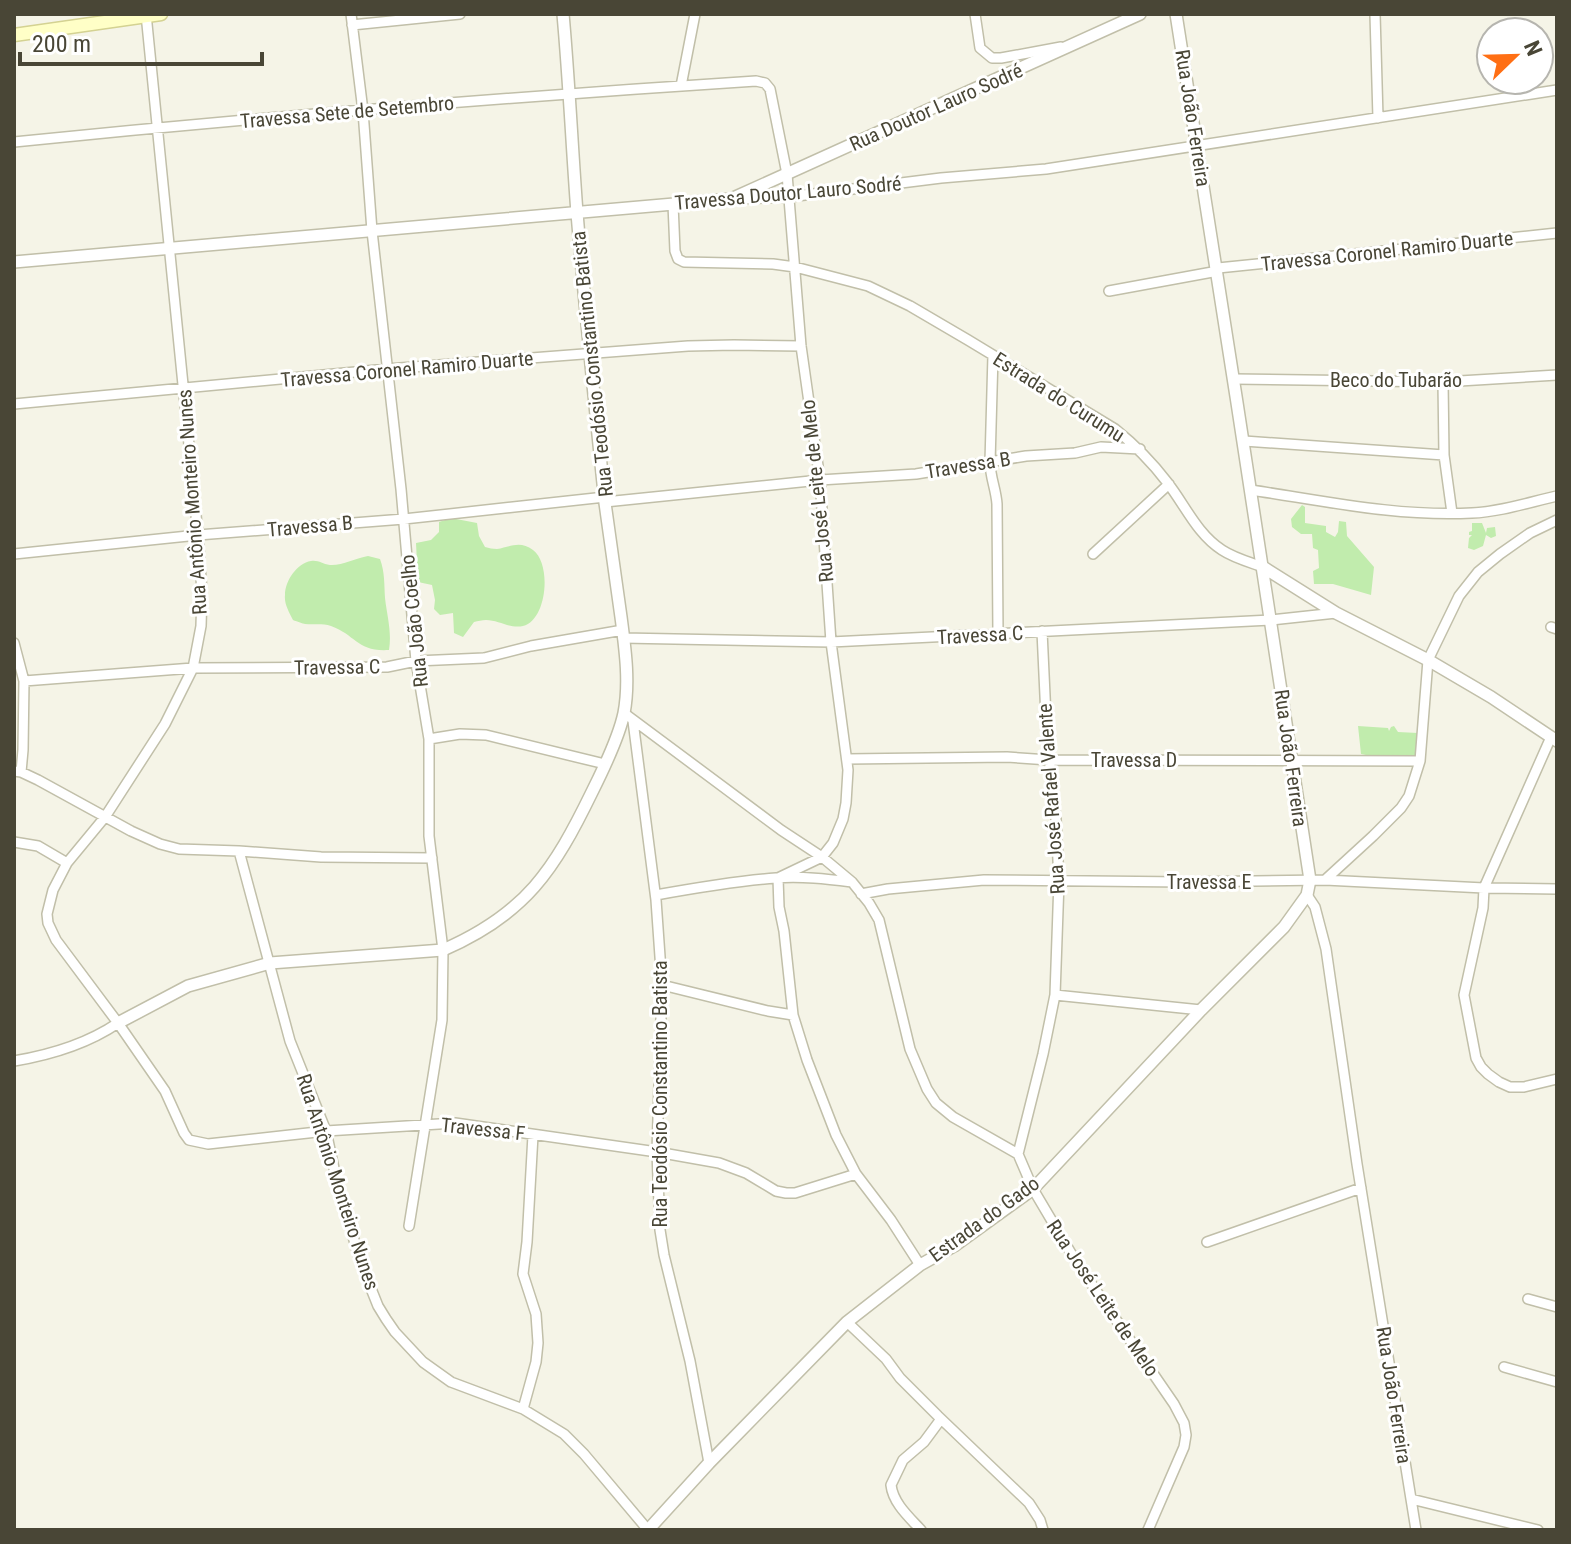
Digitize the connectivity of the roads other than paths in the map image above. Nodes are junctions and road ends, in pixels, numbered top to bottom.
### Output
1 (161, 14) edge
2 (460, 14) edge
3 (563, 14) edge
4 (695, 14) edge
5 (975, 14) edge
6 (1140, 14) edge
7 (1176, 14) edge
8 (1375, 14) edge
9 (146, 15) edge
10 (352, 19) edge
11 (14, 35) edge
12 (1075, 44) junction
13 (756, 81) joint
14 (681, 86) junction
15 (1557, 90) edge
16 (570, 92) junction
17 (363, 111) junction
18 (1378, 118) junction
19 (157, 127) junction
20 (14, 142) edge
21 (1198, 146) junction
22 (787, 174) junction
23 (789, 197) junction
24 (731, 199) junction
25 (673, 204) junction
26 (577, 213) junction
27 (372, 231) junction
28 (1557, 233) edge
29 (170, 248) junction
30 (14, 262) edge
31 (795, 267) junction
32 (1218, 270) junction
33 (1109, 291) dead end
34 (801, 346) junction
35 (591, 355) junction
36 (993, 355) junction
37 (387, 369) junction
38 (1557, 375) edge
39 (1234, 379) junction
40 (1443, 382) junction
41 (183, 388) junction
42 (14, 404) edge
43 (1244, 441) junction
44 (1140, 449) junction
45 (1444, 455) junction
46 (990, 462) junction
47 (820, 480) junction
48 (1169, 484) junction
49 (1251, 490) junction
50 (1557, 496) edge
51 (605, 499) junction
52 (1452, 513) junction
53 (404, 519) junction
54 (1557, 520) edge
55 (198, 535) junction
56 (14, 554) edge
57 (1093, 554) dead end
58 (1263, 567) junction
59 (1336, 613) junction
60 (1271, 620) junction
61 (1042, 631) junction
62 (623, 634) junction
63 (998, 634) junction
64 (831, 642) junction
65 (14, 643) edge
66 (1428, 660) junction
67 (416, 661) junction
68 (193, 668) junction
69 (24, 681) junction
70 (629, 717) junction
71 (429, 739) junction
72 (1554, 739) edge
73 (847, 759) junction
74 (1291, 759) junction
75 (1049, 760) junction
76 (1420, 761) junction
77 (605, 764) junction
78 (17, 772) edge
79 (105, 817) junction
80 (14, 842) edge
81 (239, 851) junction
82 (822, 857) junction
83 (432, 858) junction
84 (67, 863) junction
85 (778, 878) junction
86 (1310, 880) junction
87 (1325, 880) junction
88 (1059, 881) junction
89 (852, 882) junction
90 (1484, 888) junction
91 (1557, 889) edge
92 (861, 894) junction
93 (656, 895) junction
94 (1307, 895) junction
95 (443, 950) junction
96 (270, 963) junction
97 (662, 985) junction
98 (1055, 995) junction
99 (1201, 1010) junction
100 (793, 1015) junction
101 (118, 1023) junction
102 (14, 1061) edge
103 (1557, 1079) edge
104 (426, 1124) junction
105 (326, 1131) junction
106 (533, 1135) junction
107 (657, 1152) junction
108 (1018, 1154) junction
109 (856, 1174) junction
110 (1361, 1188) junction
111 (1033, 1189) junction
112 (409, 1226) dead end
113 (1207, 1242) dead end
114 (920, 1265) junction
115 (1528, 1299) dead end
116 (1557, 1307) edge
117 (847, 1322) junction
118 (1504, 1367) dead end
119 (1557, 1382) edge
120 (523, 1409) junction
121 (941, 1419) junction
122 (709, 1463) junction
123 (1411, 1499) junction
124 (648, 1530) edge
125 (921, 1530) edge
126 (1043, 1530) edge
127 (1148, 1530) edge
128 (1416, 1530) edge
129 (1538, 1530) edge

1 - 9 main road
2 - 10 street
3 - 16 street, Rua Teodósio Constantino Batista
4 - 14 street
5 - 12 street
6 - 12 street, Rua Doutor Lauro Sodré
7 - 21 street, Rua João Ferreira
8 - 18 street
9 - 11 main road
9 - 19 street, Rua Antônio Monteiro Nunes
10 - 17 street, Rua João Coelho
12 - 22 street, Rua Doutor Lauro Sodré
13 - 14 street, Travessa Sete de Setembro
13 - 22 street, Rua José Leite de Melo
14 - 16 street, Travessa Sete de Setembro
15 - 18 street, Travessa Doutor Lauro Sodré
16 - 17 street, Travessa Sete de Setembro
16 - 26 street, Rua Teodósio Constantino Batista
17 - 19 street, Travessa Sete de Setembro
17 - 27 street, Rua João Coelho
18 - 21 street, Travessa Doutor Lauro Sodré
19 - 20 street, Travessa Sete de Setembro
19 - 29 street, Rua Antônio Monteiro Nunes
21 - 23 street, Travessa Doutor Lauro Sodré
21 - 32 street, Rua João Ferreira
22 - 23 street, Rua José Leite de Melo
22 - 24 street, Rua Doutor Lauro Sodré
23 - 24 street, Travessa Doutor Lauro Sodré
23 - 31 street, Rua José Leite de Melo
24 - 25 street, Travessa Doutor Lauro Sodré
25 - 26 street, Travessa Doutor Lauro Sodré
25 - 31 street, Estrada do Curumu
26 - 27 street, Travessa Doutor Lauro Sodré
26 - 35 street, Rua Teodósio Constantino Batista
27 - 29 street, Travessa Doutor Lauro Sodré
27 - 37 street, Rua João Coelho
28 - 32 street, Travessa Coronel Ramiro Duarte
29 - 30 street, Travessa Doutor Lauro Sodré
29 - 41 street, Rua Antônio Monteiro Nunes
31 - 34 street, Rua José Leite de Melo
31 - 36 street, Estrada do Curumu
32 - 33 street, Travessa Coronel Ramiro Duarte
32 - 39 street, Rua João Ferreira
34 - 35 street, Travessa Coronel Ramiro Duarte
34 - 47 street, Rua José Leite de Melo
35 - 37 street, Travessa Coronel Ramiro Duarte
35 - 51 street, Rua Teodósio Constantino Batista
36 - 44 street, Estrada do Curumu
36 - 46 street
37 - 41 street, Travessa Coronel Ramiro Duarte
37 - 53 street, Rua João Coelho
38 - 40 street, Beco do Tubarão
39 - 40 street, Beco do Tubarão
39 - 43 street, Rua João Ferreira
40 - 45 street
41 - 42 street, Travessa Coronel Ramiro Duarte
41 - 55 street, Rua Antônio Monteiro Nunes
43 - 45 street
43 - 49 street, Rua João Ferreira
44 - 46 street, Travessa B
44 - 48 street, Estrada do Curumu
45 - 52 street
46 - 47 street, Travessa B
46 - 63 street
47 - 51 street, Travessa B
47 - 64 street, Rua José Leite de Melo
48 - 57 street
48 - 58 street, Estrada do Curumu
49 - 52 street
49 - 58 street, Rua João Ferreira
50 - 52 street
51 - 53 street, Travessa B
51 - 62 street, Rua Teodósio Constantino Batista
53 - 55 street, Travessa B
53 - 67 street, Rua João Coelho
54 - 66 street
55 - 56 street, Travessa B
55 - 68 street, Rua Antônio Monteiro Nunes
58 - 59 street, Estrada do Curumu
58 - 60 street, Rua João Ferreira
59 - 60 street, Travessa C
59 - 66 street, Estrada do Curumu
60 - 61 street, Travessa C
60 - 74 street, Rua João Ferreira
61 - 63 street, Travessa C
61 - 75 street, Rua José Rafael Valente
62 - 64 street, Travessa C
62 - 67 street, Travessa C
62 - 70 street, Rua Teodósio Constantino Batista
63 - 64 street, Travessa C
64 - 73 street, Rua José Leite de Melo
65 - 69 street
66 - 72 street, Estrada do Curumu
66 - 76 street
67 - 68 street, Travessa C
67 - 71 street, Rua João Coelho
68 - 69 street, Travessa C
68 - 79 street, Rua Antônio Monteiro Nunes
69 - 78 street
70 - 77 street
70 - 82 street
70 - 93 street, Rua Teodósio Constantino Batista
71 - 77 street
71 - 83 street, Rua João Coelho
72 - 90 street
73 - 75 street, Travessa D
73 - 82 street, Rua José Leite de Melo
74 - 75 street, Travessa D
74 - 76 street, Travessa D
74 - 86 street, Rua João Ferreira
75 - 88 street, Rua José Rafael Valente
76 - 87 street
77 - 95 street
78 - 79 street
79 - 81 street
79 - 84 street, Rua Antônio Monteiro Nunes
80 - 84 street
81 - 83 street
81 - 96 street, Rua Antônio Monteiro Nunes
82 - 85 street
82 - 89 street
83 - 95 street, Rua João Coelho
84 - 101 street, Rua Antônio Monteiro Nunes
85 - 89 street
85 - 93 street
85 - 100 street
86 - 87 street, Travessa E
86 - 88 street, Travessa E
86 - 94 street, Rua João Ferreira
87 - 90 street, Travessa E
88 - 92 street, Travessa E
88 - 98 street, Rua José Rafael Valente
89 - 92 street
90 - 91 street, Travessa E
90 - 103 street
92 - 108 street
93 - 97 street, Rua Teodósio Constantino Batista
94 - 99 street, Estrada do Gado
94 - 110 street, Rua João Ferreira
95 - 96 street
95 - 104 street, Rua João Coelho
96 - 101 street
96 - 105 street, Rua Antônio Monteiro Nunes
97 - 100 street
97 - 107 street, Rua Teodósio Constantino Batista
98 - 99 street
98 - 108 street, Rua José Rafael Valente
99 - 111 street, Estrada do Gado
100 - 109 street
101 - 102 street
101 - 105 street, Travessa F
104 - 105 street, Travessa F
104 - 106 street, Travessa F
104 - 112 street, Rua João Coelho
105 - 120 street, Rua Antônio Monteiro Nunes
106 - 107 street, Travessa F
106 - 120 street
107 - 109 street, Travessa F
107 - 122 street, Rua Teodósio Constantino Batista
108 - 111 street, Rua José Leite de Melo
109 - 114 street
110 - 113 street
110 - 123 street, Rua João Ferreira
111 - 114 street, Estrada do Gado
111 - 127 street, Rua José Leite de Melo
114 - 117 street, Estrada do Gado
115 - 116 street
117 - 121 street
117 - 122 street, Estrada do Gado
118 - 119 street
120 - 124 street, Rua Antônio Monteiro Nunes
121 - 125 street
121 - 126 street
122 - 124 street, Estrada do Gado
123 - 128 street, Rua João Ferreira
123 - 129 street

